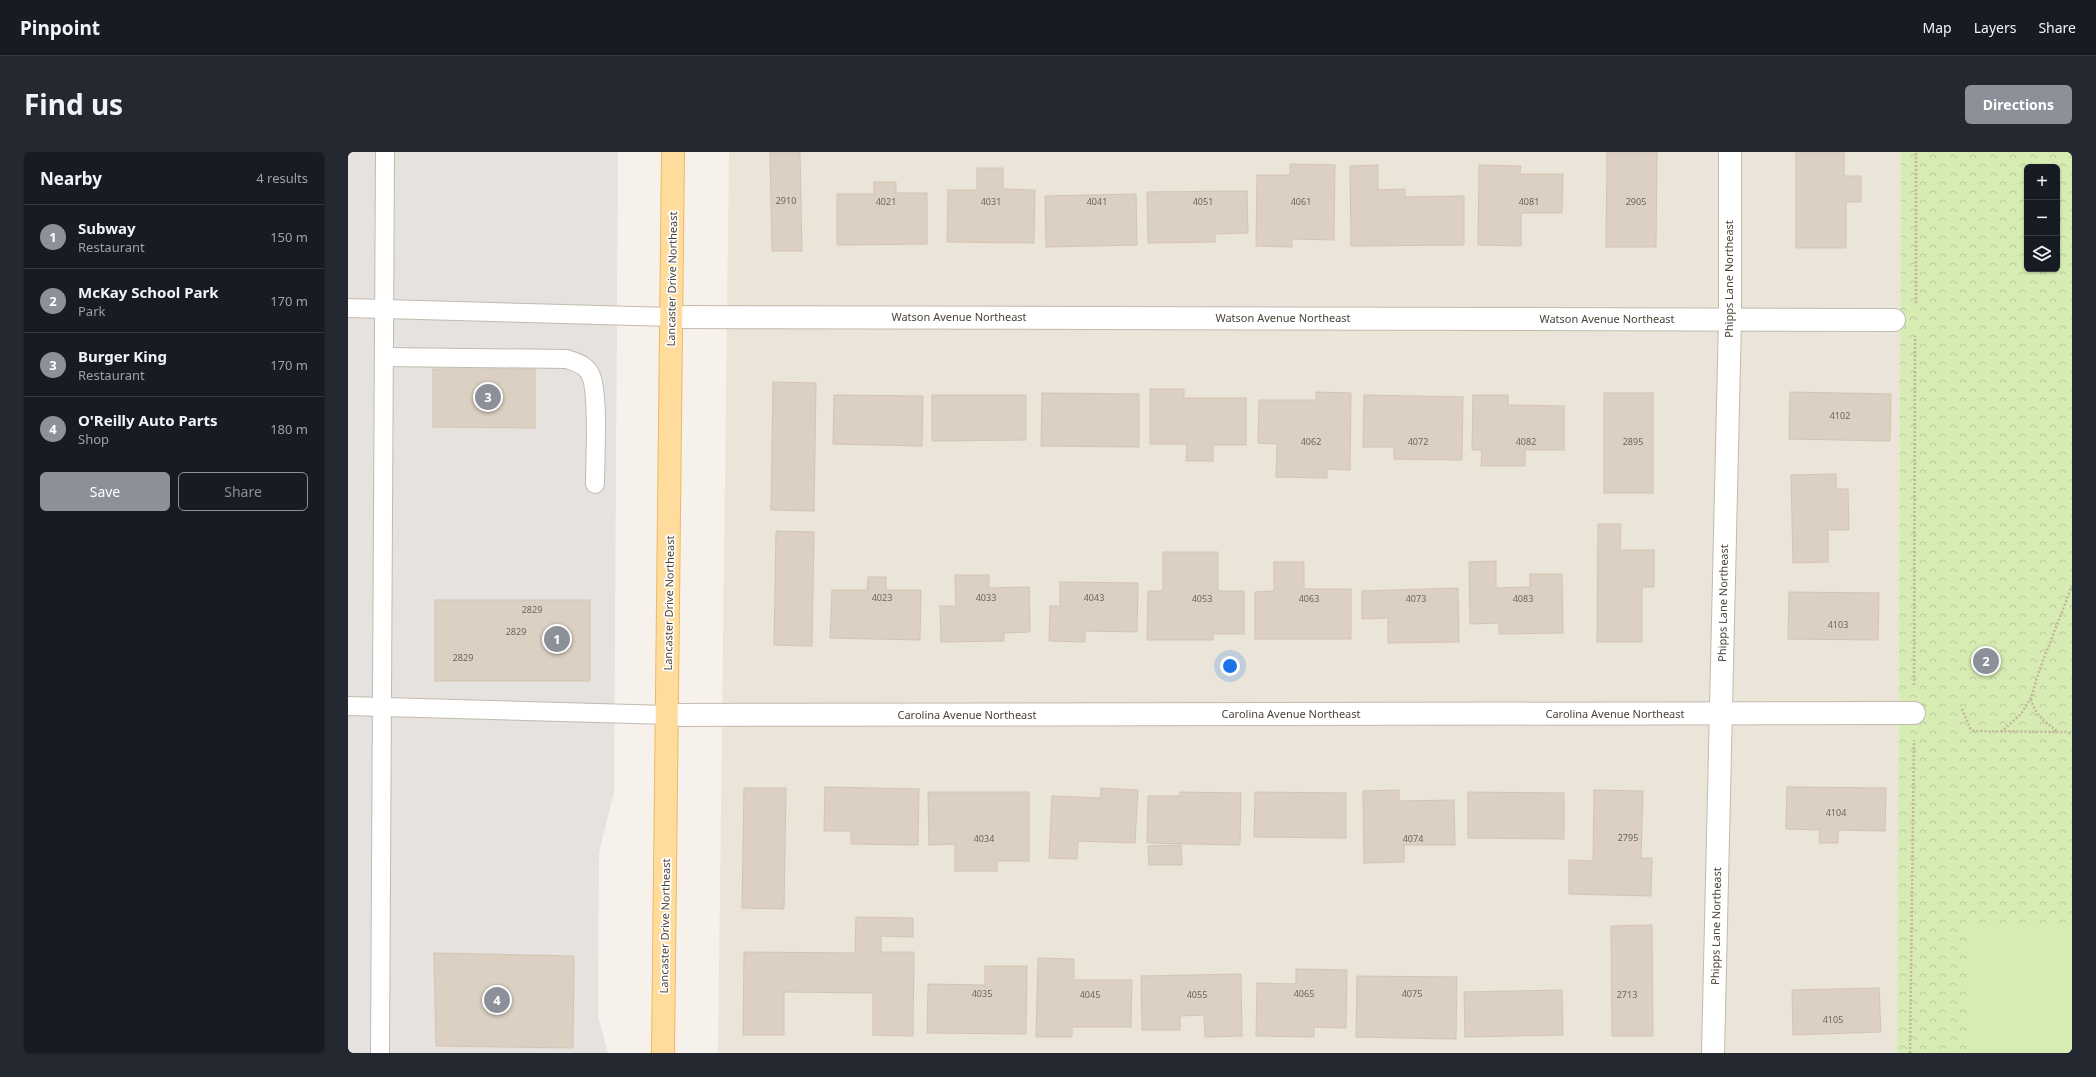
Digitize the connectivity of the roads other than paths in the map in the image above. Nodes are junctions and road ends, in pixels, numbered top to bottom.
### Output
1 (386, 152) edge
2 (673, 152) edge
3 (1730, 152) edge
4 (348, 308) edge
5 (385, 309) junction
6 (671, 317) junction
7 (1730, 319) junction
8 (1894, 320) dead end
9 (384, 358) junction
10 (595, 484) dead end
11 (348, 706) edge
12 (383, 707) junction
13 (1720, 713) junction
14 (1914, 713) road end
15 (668, 715) junction
16 (380, 1053) edge
17 (663, 1053) edge
18 (1713, 1053) edge

1 - 5 lane
2 - 6 main road, Lancaster Drive Northeast
3 - 7 street, Phipps Lane Northeast
4 - 5 lane
5 - 6 lane
5 - 9 lane
6 - 7 street, Watson Avenue Northeast
6 - 15 main road, Lancaster Drive Northeast
7 - 8 street, Watson Avenue Northeast
7 - 13 street, Phipps Lane Northeast
9 - 10 lane
9 - 12 lane
11 - 12 lane
12 - 15 lane
12 - 16 lane
13 - 14 street, Carolina Avenue Northeast
13 - 15 street, Carolina Avenue Northeast
13 - 18 street, Phipps Lane Northeast
15 - 17 main road, Lancaster Drive Northeast

